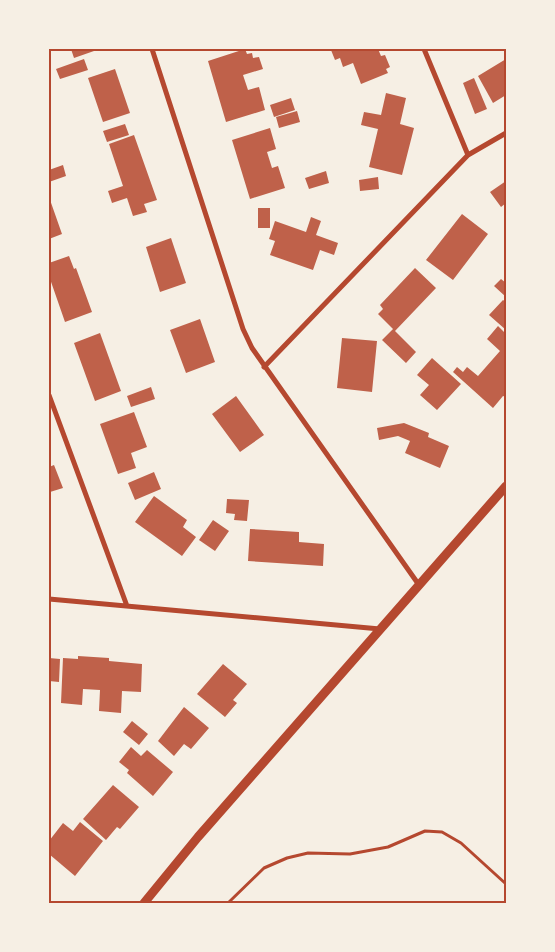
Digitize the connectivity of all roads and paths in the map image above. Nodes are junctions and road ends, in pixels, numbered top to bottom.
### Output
1 (152, 49) edge
2 (424, 49) edge
3 (506, 133) edge
4 (468, 155) junction
5 (264, 367) junction
6 (49, 395) edge
7 (506, 486) edge
8 (419, 585) junction
9 (49, 599) edge
10 (126, 606) junction
11 (380, 629) junction
12 (506, 884) edge
13 (144, 903) edge
14 (228, 903) edge

1 - 5 street
2 - 4 street
3 - 4 street
4 - 5 street
5 - 8 street
6 - 10 street
7 - 8 street
8 - 11 street
9 - 10 street
10 - 11 street
11 - 13 street
12 - 14 path

